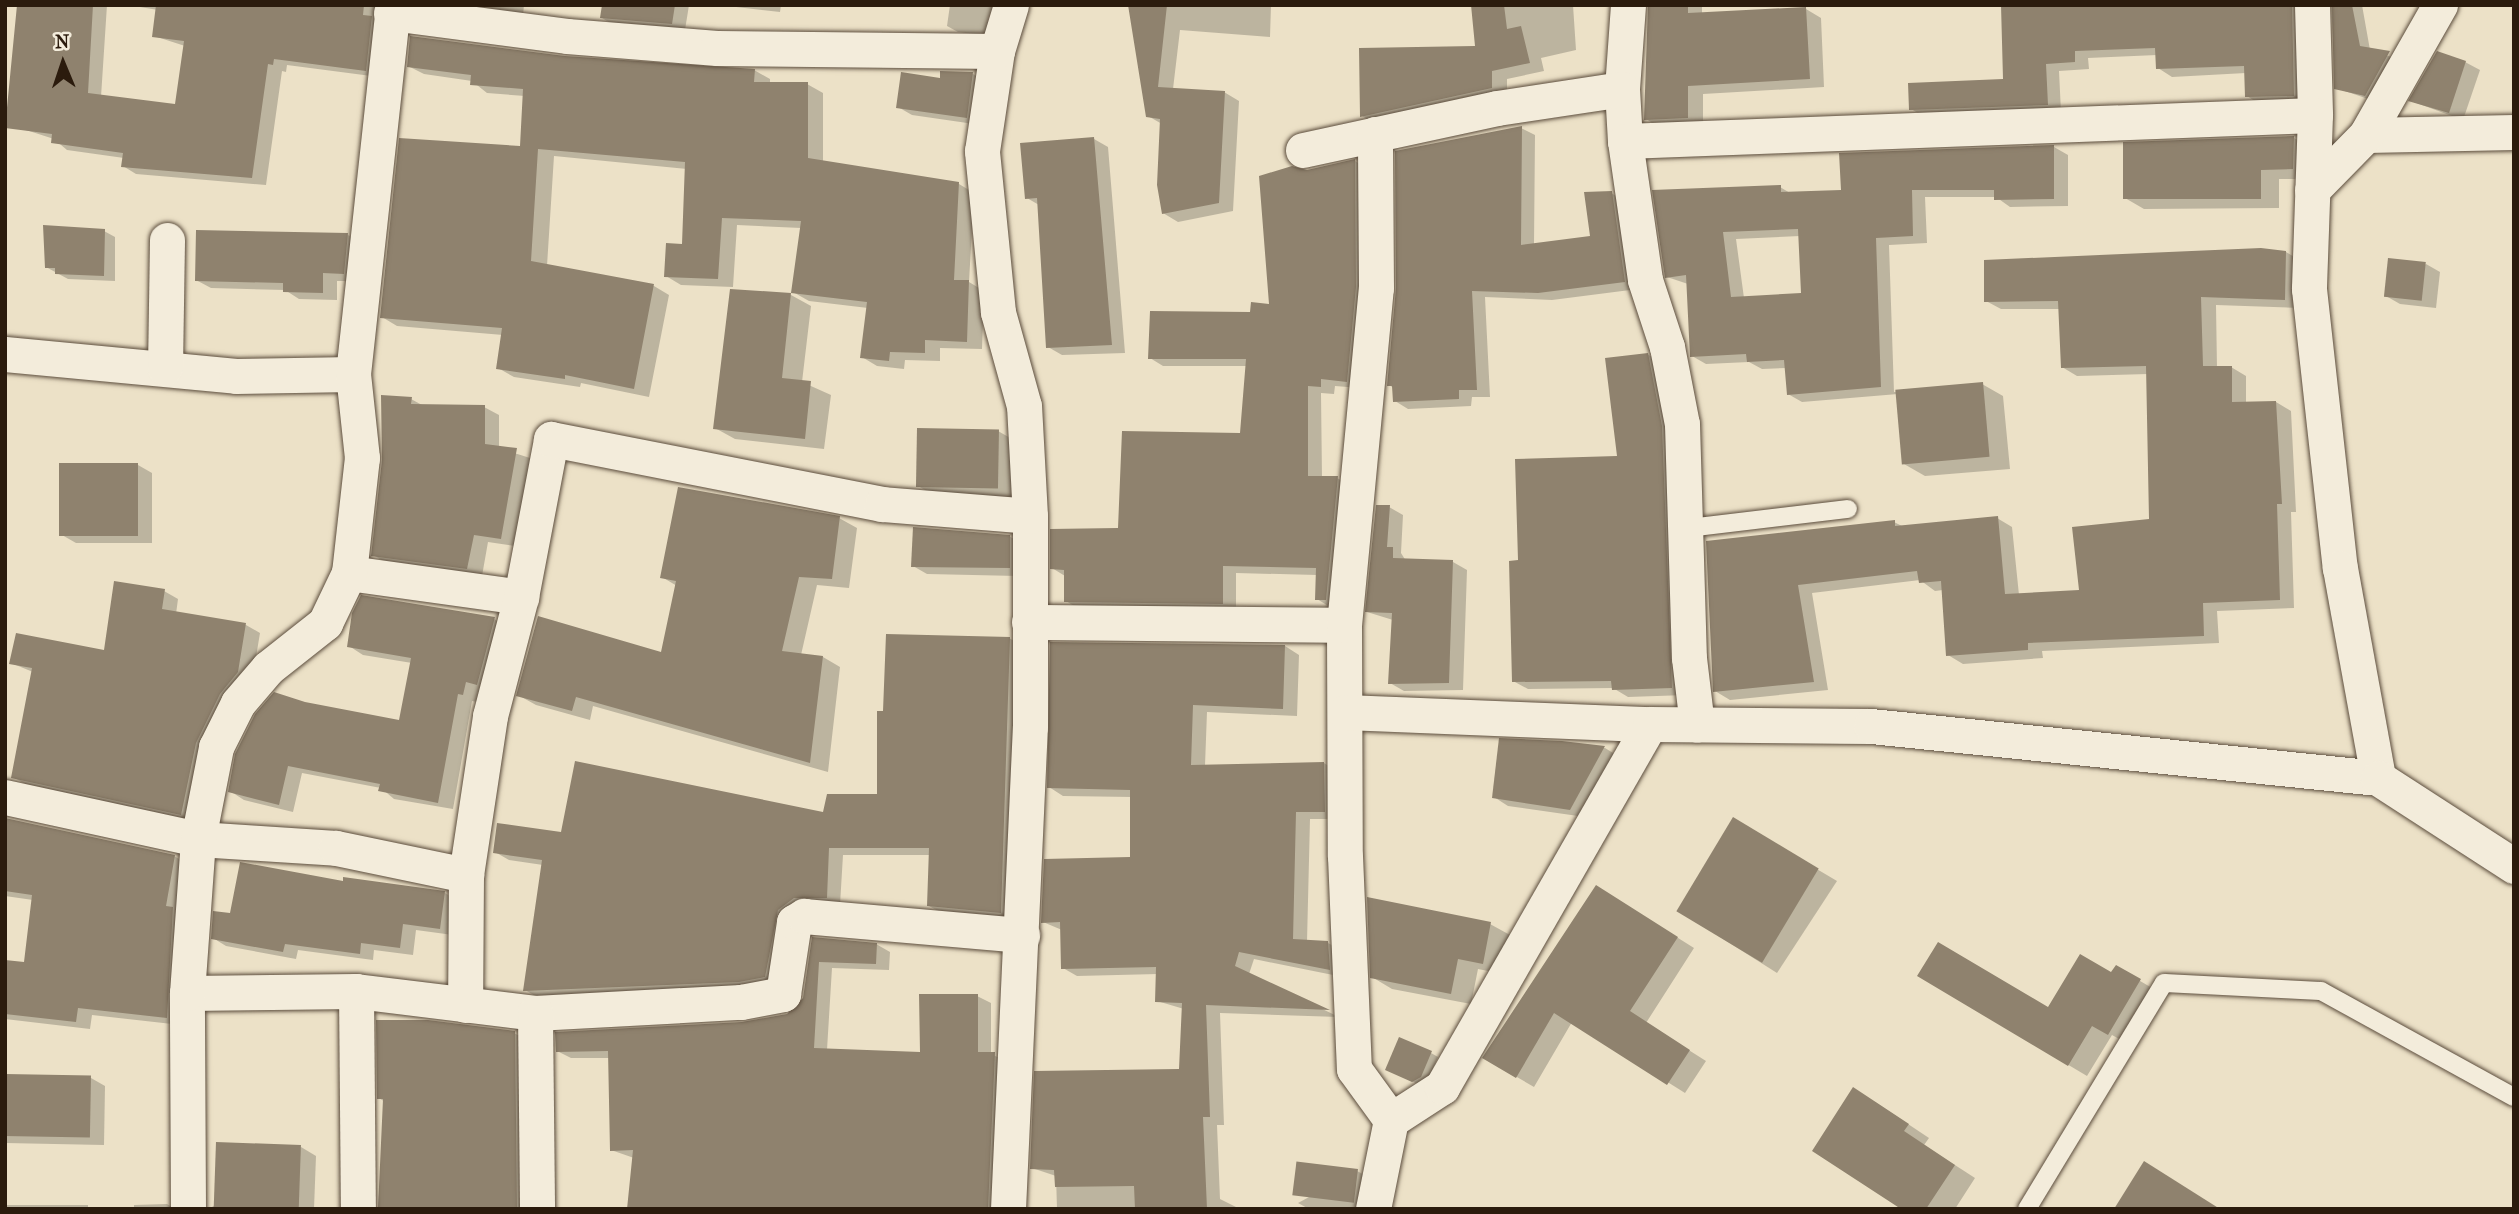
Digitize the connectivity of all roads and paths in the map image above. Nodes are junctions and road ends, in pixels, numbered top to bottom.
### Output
1 (1011, 5) edge
2 (1628, 5) edge
3 (2312, 5) edge
4 (2440, 5) edge
5 (392, 9) edge
6 (997, 51) junction
7 (1622, 89) junction
8 (2315, 115) junction
9 (2514, 132) edge
10 (1375, 134) junction
11 (2366, 135) junction
12 (1625, 141) junction
13 (1303, 150) dead end
14 (2312, 190) junction
15 (167, 240) dead end
16 (5, 354) edge
17 (165, 368) junction
18 (353, 374) junction
19 (1848, 509) dead end
20 (1030, 516) junction
21 (1688, 528) junction
22 (349, 573) junction
23 (520, 597) junction
24 (1029, 622) junction
25 (1344, 625) junction
26 (1345, 712) junction
27 (1650, 724) junction
28 (1697, 725) junction
29 (2378, 778) junction
30 (5, 797) edge
31 (198, 839) junction
32 (2514, 866) edge
33 (466, 875) junction
34 (1022, 935) junction
35 (356, 991) junction
36 (187, 993) junction
37 (465, 1005) junction
38 (535, 1013) junction
39 (2514, 1097) edge
40 (1391, 1121) junction
41 (188, 1209) edge
42 (358, 1209) edge
43 (537, 1209) edge
44 (1008, 1209) edge
45 (1373, 1209) edge
46 (2027, 1209) edge

1 - 6 street
2 - 7 street
3 - 8 street
4 - 11 street
5 - 6 street
5 - 18 street
6 - 20 street
7 - 10 street
7 - 12 street
8 - 12 street
8 - 14 street
9 - 11 street
10 - 13 street
10 - 25 street
11 - 14 street
12 - 21 street
14 - 29 street
15 - 17 street
16 - 17 street
17 - 18 street
18 - 22 street
19 - 21 lane
20 - 23 street
20 - 24 street
21 - 28 street
22 - 23 street
22 - 31 street
23 - 33 street
24 - 25 street
24 - 34 street
25 - 26 street
26 - 27 street
26 - 40 street
27 - 28 street
27 - 40 street
28 - 29 street
29 - 32 street
30 - 31 street
31 - 33 street
31 - 36 street
33 - 37 street
34 - 38 street
34 - 44 street
35 - 36 street
35 - 37 street
35 - 42 street
36 - 41 street
37 - 38 street
38 - 43 street
39 - 46 lane
40 - 45 street

